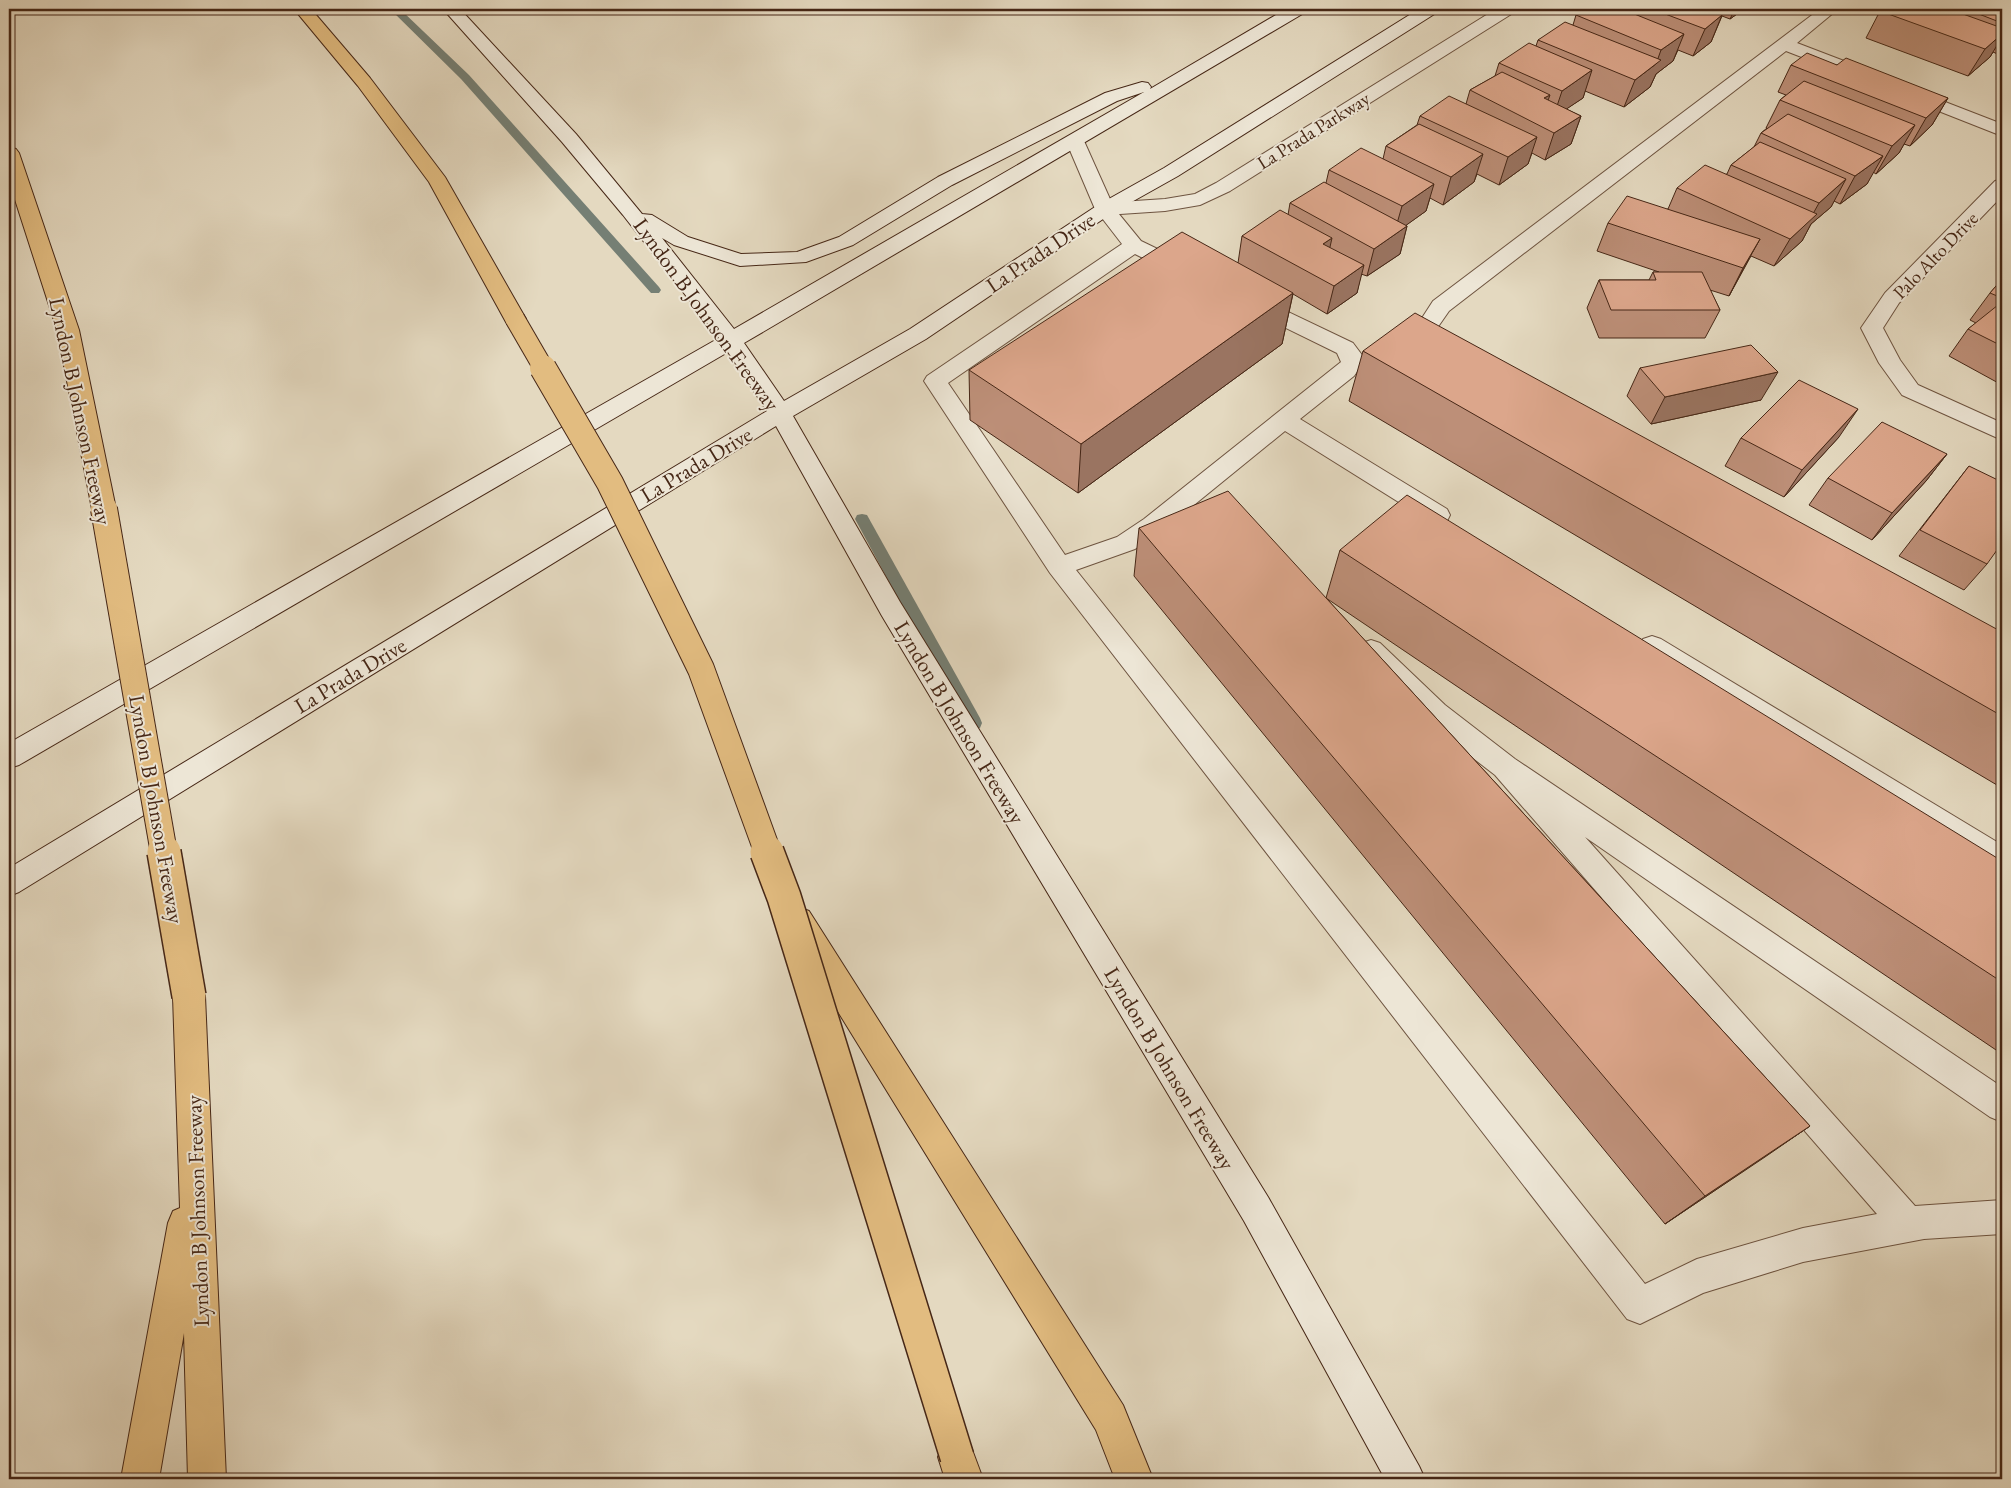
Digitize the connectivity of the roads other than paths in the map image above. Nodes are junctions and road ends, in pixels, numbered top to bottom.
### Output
1 (302, 9) edge
2 (451, 9) edge
3 (1298, 9) edge
4 (1430, 9) edge
5 (1506, 9) edge
6 (1830, 9) edge
7 (1785, 44) junction
8 (1186, 73) junction
9 (2002, 130) edge
10 (1075, 142) junction
11 (9, 152) edge
12 (2002, 185) edge
13 (1105, 209) junction
14 (630, 210) junction
15 (1134, 245) junction
16 (1204, 280) edge
17 (1239, 297) edge
18 (732, 341) junction
19 (1454, 367) edge
20 (780, 413) junction
21 (1284, 420) junction
22 (2002, 432) edge
23 (1461, 529) edge
24 (1059, 566) junction
25 (1630, 632) edge
26 (1357, 637) edge
27 (9, 758) edge
28 (1504, 767) junction
29 (2002, 860) edge
30 (9, 883) edge
31 (784, 897) junction
32 (2002, 1106) edge
33 (195, 1170) junction
34 (2002, 1218) edge
35 (1909, 1225) junction
36 (960, 1468) edge
37 (140, 1479) edge
38 (207, 1479) edge
39 (1134, 1479) edge
40 (1406, 1479) edge

1 - 31 highway, bridge
2 - 14 main road, Lyndon B Johnson Freeway
3 - 8 main road
4 - 13 main road, La Prada Drive
5 - 13 main road, La Prada Parkway
6 - 7 main road
7 - 9 main road
7 - 19 main road
8 - 10 main road
8 - 14 main road
10 - 13 main road
10 - 18 main road
11 - 33 highway, Lyndon B Johnson Freeway, bridge
12 - 22 main road, Palo Alto Drive
13 - 15 main road
13 - 20 main road, La Prada Drive
14 - 18 main road, Lyndon B Johnson Freeway
15 - 16 main road
15 - 24 main road
17 - 21 main road
18 - 20 main road, Lyndon B Johnson Freeway
18 - 27 main road
20 - 30 main road, La Prada Drive
20 - 40 main road, Lyndon B Johnson Freeway
21 - 23 main road
21 - 24 main road
24 - 35 main road
25 - 29 main road
26 - 28 main road
28 - 32 main road
28 - 35 main road
31 - 36 highway, bridge
31 - 39 highway, bridge
33 - 37 highway
33 - 38 highway, Lyndon B Johnson Freeway
34 - 35 main road

